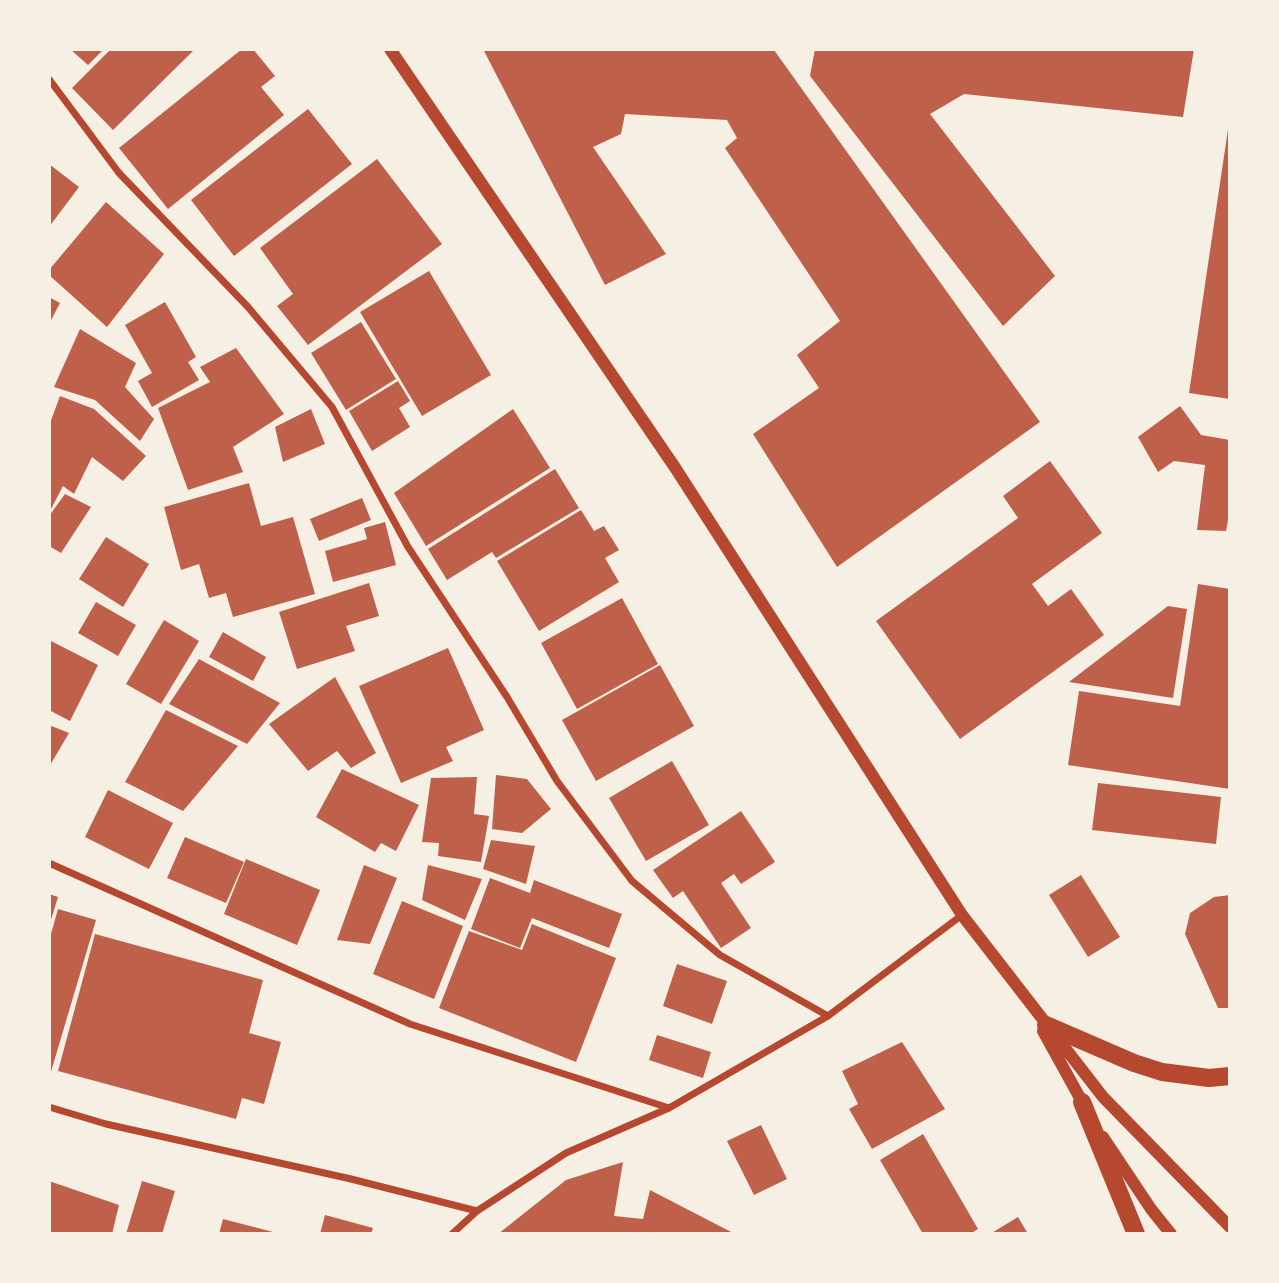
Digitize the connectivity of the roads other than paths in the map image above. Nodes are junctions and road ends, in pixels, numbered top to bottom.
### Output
1 (390, 49) edge
2 (49, 79) edge
3 (49, 863) edge
4 (962, 915) junction
5 (1022, 994) junction
6 (828, 1016) junction
7 (1046, 1025) junction
8 (1230, 1076) edge
9 (1082, 1102) junction
10 (49, 1107) edge
11 (669, 1108) junction
12 (477, 1211) junction
13 (1230, 1227) edge
14 (452, 1234) edge
15 (1136, 1234) edge
16 (1171, 1234) edge

1 - 4 street
2 - 6 street
3 - 11 street
4 - 5 street
4 - 6 street
5 - 7 street
5 - 9 street
6 - 11 street
7 - 8 main road
7 - 13 street
9 - 15 main road
9 - 16 street
10 - 12 street
11 - 12 street
12 - 14 street

